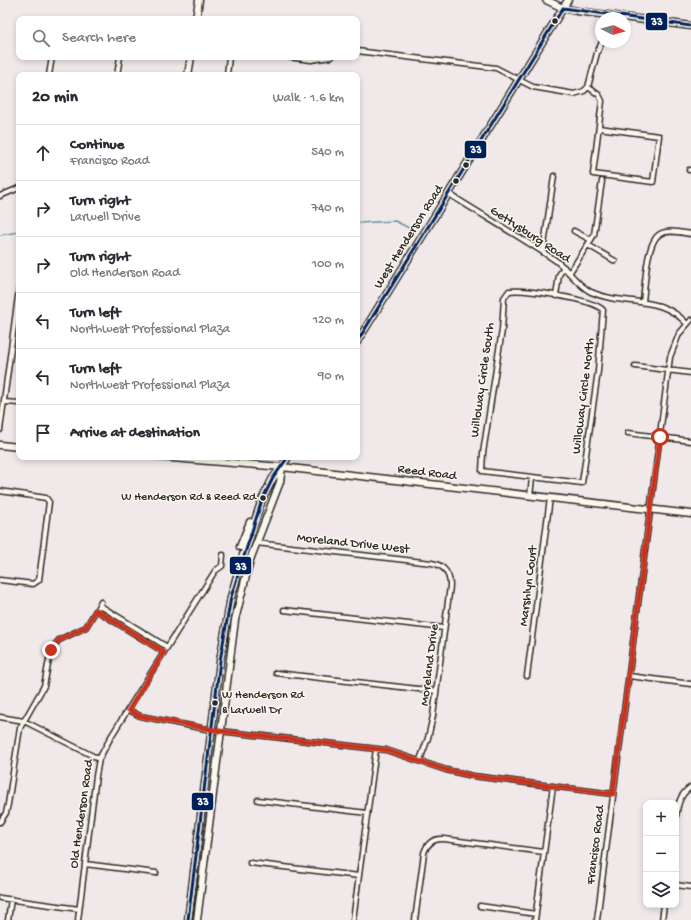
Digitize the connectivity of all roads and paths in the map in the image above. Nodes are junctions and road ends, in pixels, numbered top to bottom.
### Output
1 (199, 0) edge
2 (546, 0) edge
3 (568, 0) edge
4 (563, 8) junction
5 (595, 14) edge
6 (196, 16) edge
7 (631, 19) edge
8 (691, 26) edge
9 (600, 48) edge
10 (360, 51) edge
11 (52, 60) edge
12 (120, 60) edge
13 (190, 60) edge
14 (229, 60) edge
15 (50, 72) edge
16 (118, 72) edge
17 (188, 72) edge
18 (227, 72) edge
19 (518, 80) junction
20 (588, 87) junction
21 (599, 128) junction
22 (554, 176) dead end
23 (602, 181) dead end
24 (16, 189) edge
25 (449, 194) junction
26 (0, 196) edge
27 (574, 231) dead end
28 (691, 234) edge
29 (590, 242) junction
30 (543, 252) junction
31 (615, 261) dead end
32 (564, 267) junction
33 (570, 272) junction
34 (556, 296) junction
35 (643, 302) junction
36 (16, 310) edge
37 (691, 320) edge
38 (687, 324) junction
39 (13, 333) joint
40 (360, 337) edge
41 (635, 366) dead end
42 (668, 371) junction
43 (691, 373) edge
44 (4, 402) junction
45 (16, 403) edge
46 (0, 430) edge
47 (628, 433) dead end
48 (660, 437) junction
49 (691, 441) edge
50 (0, 445) edge
51 (16, 447) edge
52 (197, 460) edge
53 (286, 460) edge
54 (282, 467) junction
55 (532, 478) junction
56 (0, 491) edge
57 (530, 496) junction
58 (550, 498) junction
59 (651, 509) junction
60 (691, 514) edge
61 (255, 520) junction
62 (256, 543) junction
63 (240, 547) dead end
64 (224, 555) dead end
65 (446, 571) joint
66 (0, 580) edge
67 (96, 610) junction
68 (284, 610) dead end
69 (444, 628) junction
70 (167, 647) junction
71 (164, 652) junction
72 (276, 673) dead end
73 (527, 676) dead end
74 (629, 676) junction
75 (691, 684) edge
76 (436, 691) junction
77 (129, 710) junction
78 (0, 717) edge
79 (24, 721) junction
80 (211, 730) junction
81 (220, 731) junction
82 (376, 749) junction
83 (99, 759) junction
84 (420, 760) junction
85 (553, 786) junction
86 (691, 787) edge
87 (613, 794) junction
88 (258, 800) dead end
89 (679, 802) edge
90 (367, 813) junction
91 (0, 822) edge
92 (544, 852) junction
93 (250, 863) dead end
94 (85, 864) junction
95 (156, 873) dead end
96 (359, 876) junction
97 (679, 885) edge
98 (691, 887) edge
99 (0, 898) edge
100 (11, 899) junction
101 (480, 906) dead end
102 (664, 908) edge
103 (79, 909) junction
104 (536, 914) junction
105 (8, 920) edge
106 (78, 920) edge
107 (188, 920) edge
108 (197, 920) edge
109 (353, 920) edge
110 (415, 920) edge
111 (535, 920) edge
112 (597, 920) edge
113 (662, 920) edge

1 - 6 main road
2 - 4 main road
3 - 4 main road, West Henderson Road
4 - 5 main road
4 - 19 main road, West Henderson Road
7 - 8 main road
9 - 20 street
10 - 19 street
11 - 15 street
12 - 16 street
13 - 17 main road
14 - 18 street
19 - 20 street
19 - 25 main road, West Henderson Road
20 - 21 street
21 - 21 street
22 - 30 street
23 - 29 street
24 - 26 street
25 - 30 street, Gettysburg Road
25 - 40 main road, West Henderson Road
27 - 29 street
28 - 35 street
29 - 31 street
29 - 33 street
30 - 32 street, Gettysburg Road
32 - 33 street, Gettysburg Road
32 - 34 street
33 - 35 street, Gettysburg Road
34 - 55 street, Willoway Circle North
34 - 55 street, Willoway Circle South
35 - 38 street, Gettysburg Road
36 - 39 street
37 - 38 street, Francisco Road
38 - 42 street, Francisco Road
39 - 44 street
41 - 42 street
42 - 43 street
42 - 48 street, Francisco Road
44 - 45 street
44 - 46 street
47 - 48 street
48 - 49 street
48 - 59 street, Francisco Road
50 - 51 main road
52 - 54 main road, Reed Road
53 - 54 main road
54 - 57 main road, Reed Road
54 - 61 main road
54 - 62 main road
55 - 57 street
56 - 66 street
57 - 58 main road, Reed Road
58 - 59 main road, Reed Road
58 - 73 street, Marshlyn Court
59 - 60 main road, Reed Road
59 - 74 street, Francisco Road
61 - 63 main road
61 - 80 main road
62 - 65 street, Moreland Drive West
62 - 81 main road
64 - 70 street, Old Henderson Road
65 - 69 street, Moreland Drive
67 - 70 street
67 - 71 street
67 - 79 street
68 - 69 street
69 - 76 street, Moreland Drive
70 - 71 street, Old Henderson Road
71 - 77 street, Old Henderson Road
72 - 76 street
74 - 75 street
74 - 87 street, Francisco Road
76 - 84 street, Moreland Drive
77 - 80 street
77 - 83 street, Old Henderson Road
78 - 79 street
79 - 83 street
79 - 91 street
80 - 81 street
80 - 107 main road
81 - 82 street
81 - 108 main road
82 - 84 street
82 - 90 street
83 - 94 street, Old Henderson Road
84 - 85 street
85 - 87 street
85 - 92 street
86 - 89 street
87 - 112 street, Francisco Road
88 - 90 street
90 - 96 street
92 - 104 street
92 - 110 street
93 - 96 street
94 - 95 street
94 - 103 street, Old Henderson Road
96 - 109 street
97 - 98 street
99 - 100 street
100 - 103 street
100 - 105 street
101 - 104 street
102 - 113 street
103 - 106 street, Old Henderson Road
104 - 111 street

